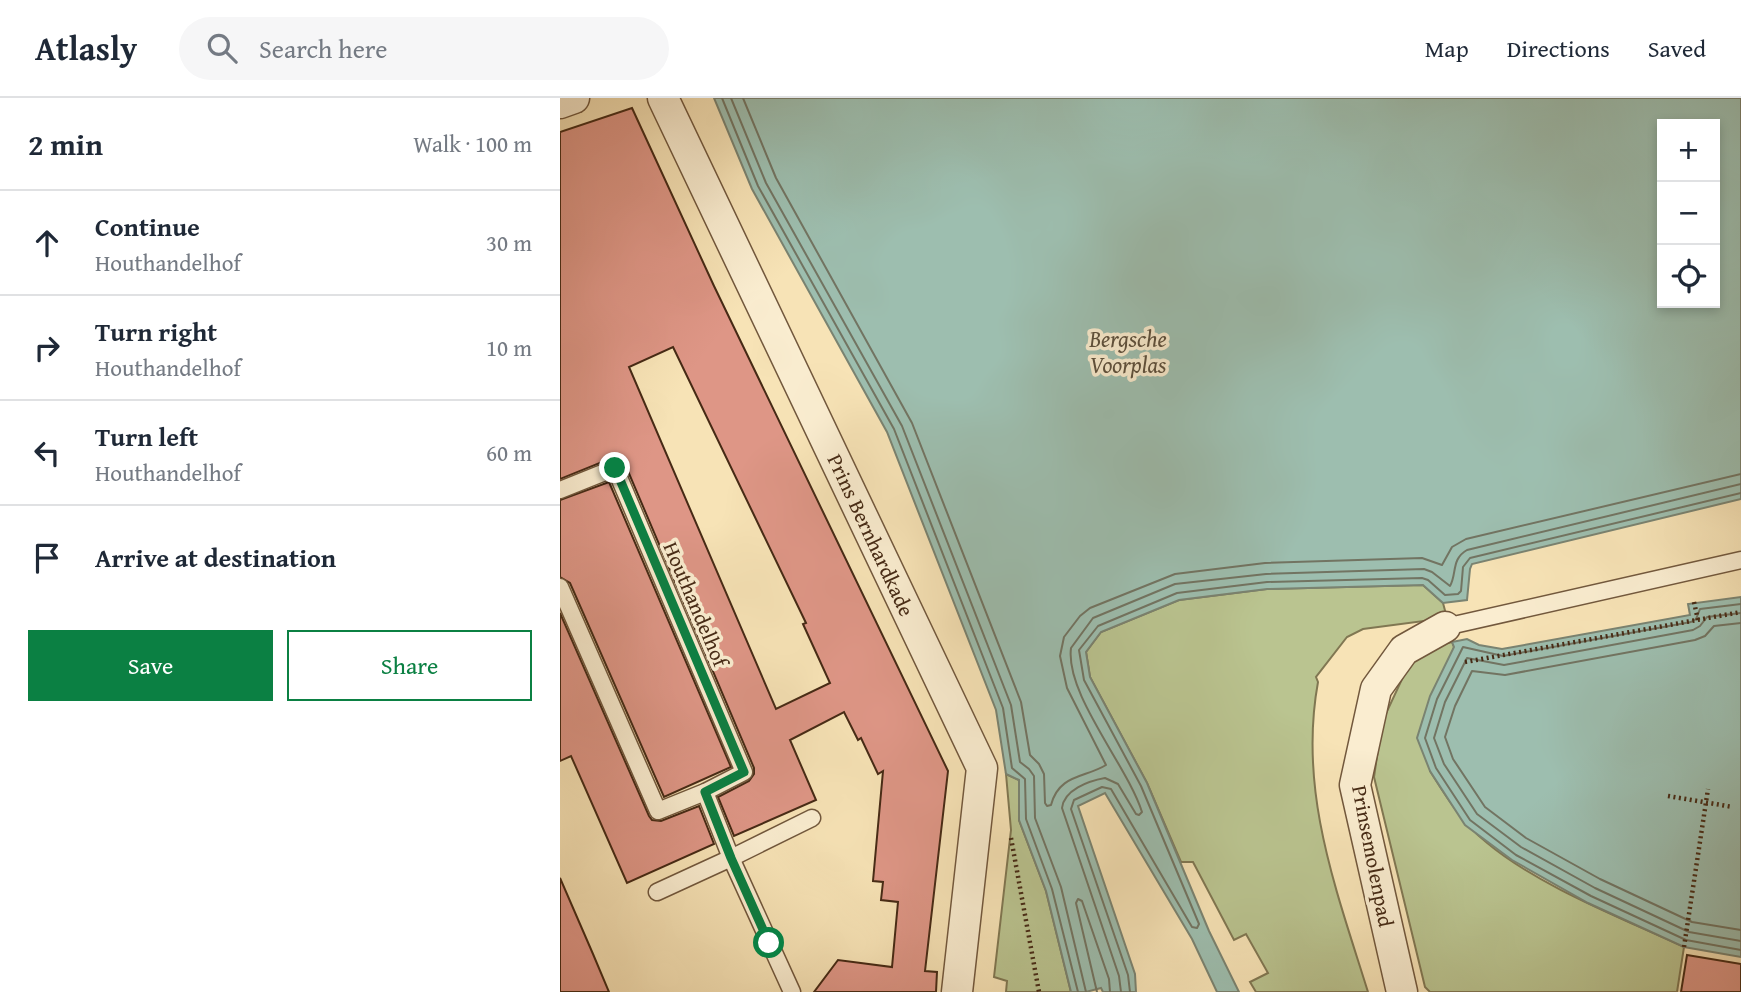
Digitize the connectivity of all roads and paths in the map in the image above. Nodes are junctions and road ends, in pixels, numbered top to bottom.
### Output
1 (574, 98) edge
2 (663, 98) edge
3 (560, 103) edge
4 (560, 490) edge
5 (1741, 560) edge
6 (560, 587) edge
7 (1694, 602) dead end
8 (1741, 612) edge
9 (1698, 620) junction
10 (1459, 624) joint
11 (1465, 662) dead end
12 (1708, 789) dead end
13 (705, 792) junction
14 (1668, 796) dead end
15 (1706, 802) junction
16 (977, 807) junction
17 (1734, 807) dead end
18 (812, 818) dead end
19 (731, 858) junction
20 (657, 892) dead end
21 (1684, 947) dead end
22 (792, 992) edge
23 (957, 992) edge
24 (1039, 992) edge
25 (1402, 992) edge

1 - 3 street
2 - 16 street, Prins Bernhardkade
4 - 13 lane, Houthandelhof
5 - 10 lane
6 - 13 lane, Houthandelhof
7 - 9 path
8 - 9 path
9 - 11 path
10 - 25 street, Prinsemolenpad
12 - 15 path
13 - 19 lane
14 - 15 path
15 - 17 path
15 - 21 path
16 - 23 street, Prins Bernhardkade
16 - 24 path
18 - 19 lane
19 - 20 lane
19 - 22 lane

